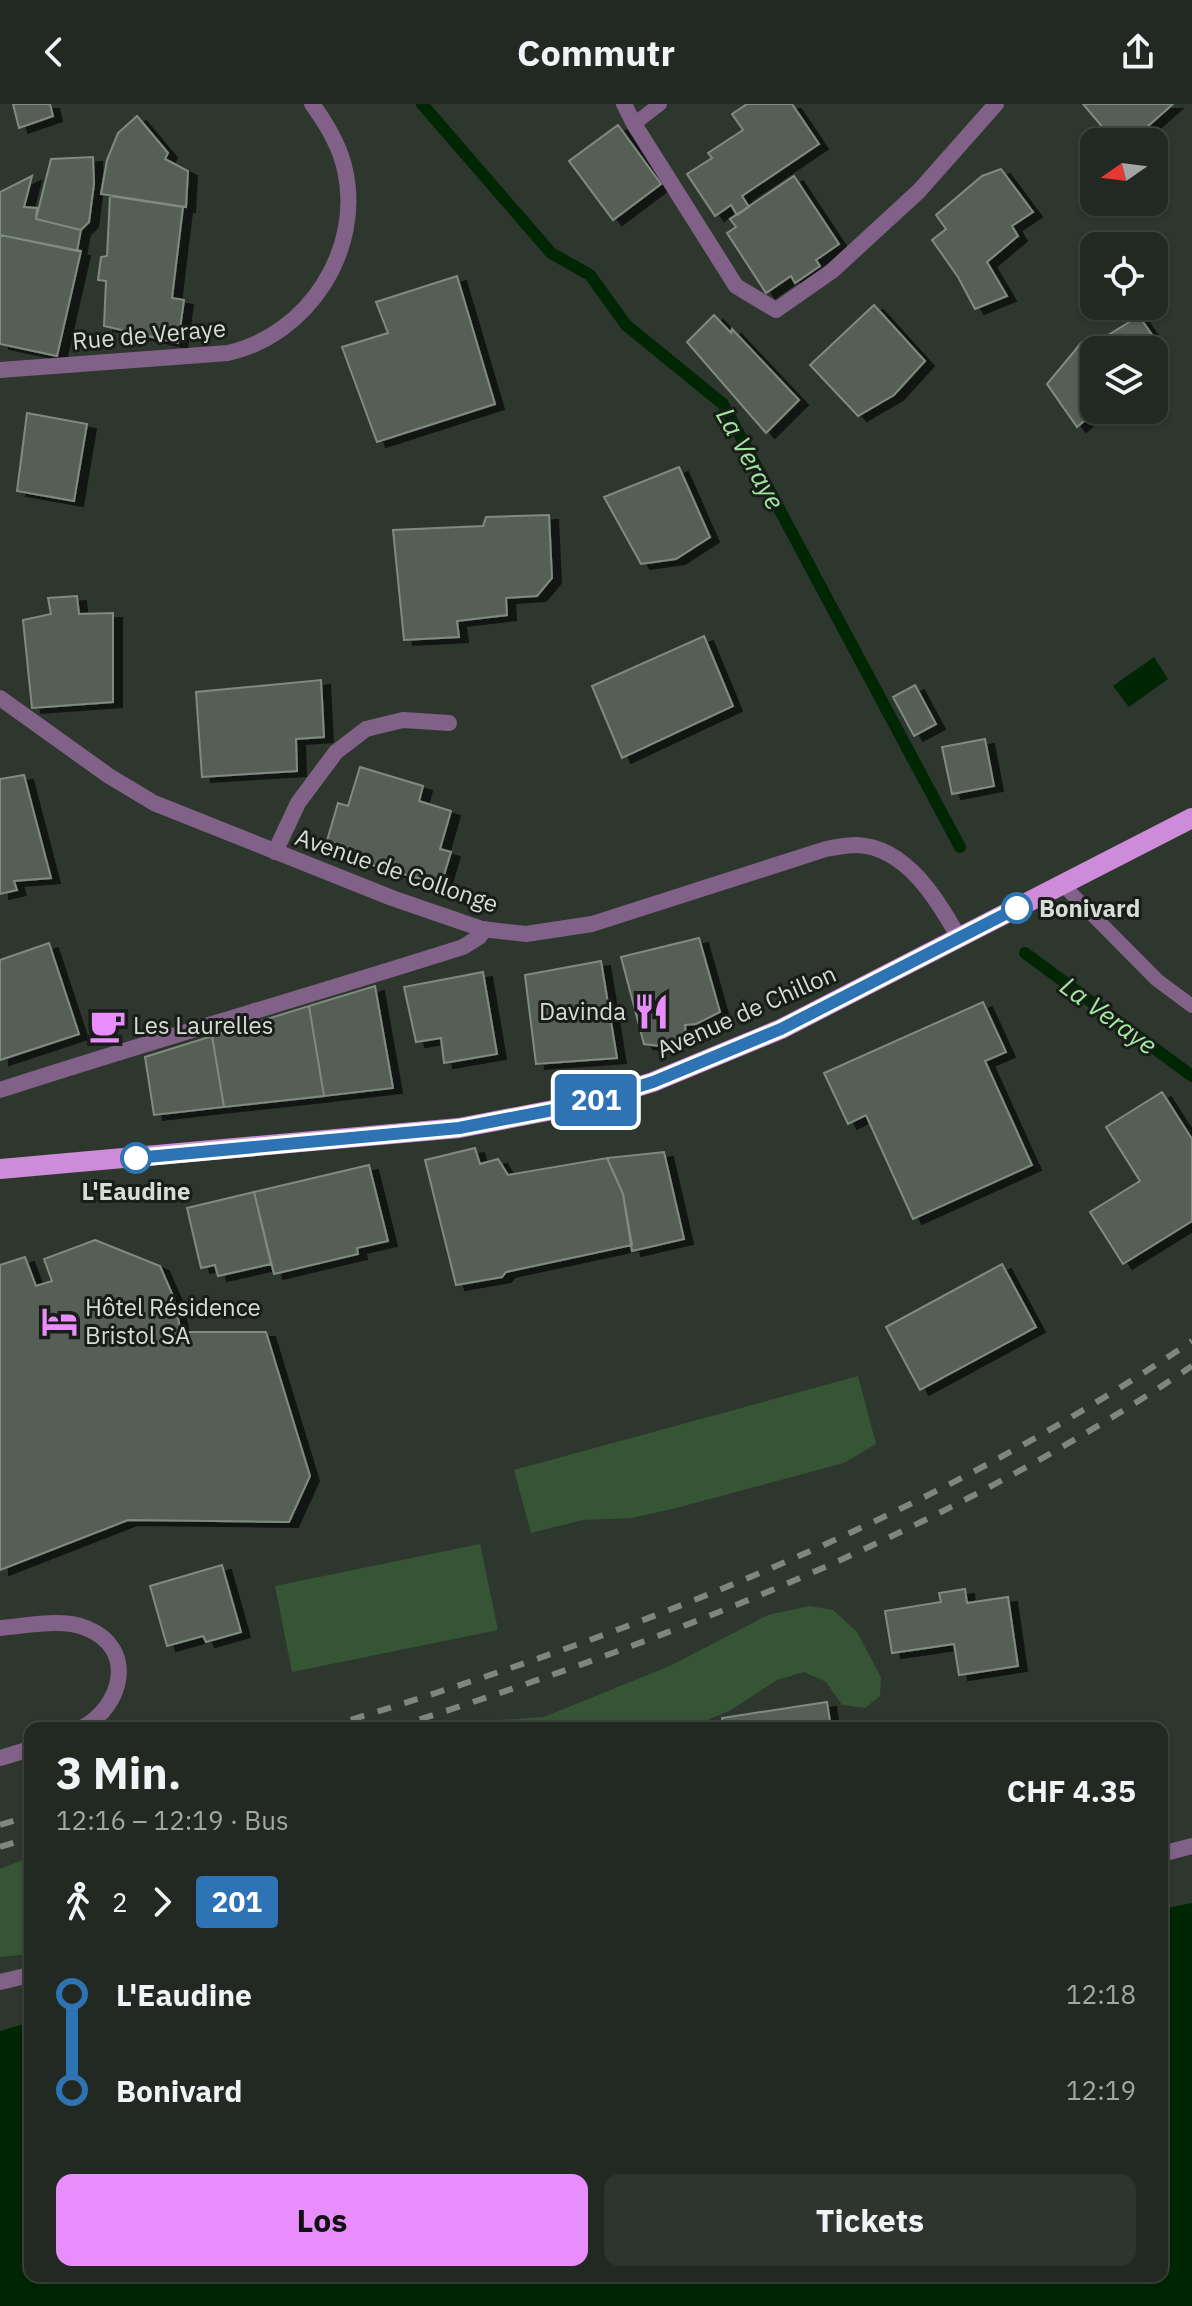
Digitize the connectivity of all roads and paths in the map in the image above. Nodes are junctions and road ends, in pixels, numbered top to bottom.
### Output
1 (312, 104) edge
2 (624, 104) edge
3 (660, 104) edge
4 (996, 104) edge
5 (634, 124) junction
6 (0, 370) edge
7 (0, 698) edge
8 (449, 723) dead end
9 (1192, 818) edge
10 (275, 852) junction
11 (1062, 884) junction
12 (485, 929) junction
13 (959, 938) junction
14 (1192, 1006) edge
15 (0, 1090) edge
16 (0, 1169) edge
17 (0, 1628) edge
18 (89, 1722) edge
19 (24, 1751) edge
20 (0, 1758) edge
21 (1192, 1846) edge
22 (1168, 1852) edge
23 (24, 1976) edge
24 (0, 1982) edge

1 - 6 street, Rue de Veraye
2 - 5 street
3 - 5 lane
4 - 5 street
7 - 10 street, Avenue de Collonge
8 - 10 street
9 - 11 main road, Avenue de Chillon
10 - 12 street, Avenue de Collonge
11 - 13 main road, Avenue de Chillon
11 - 14 lane
12 - 13 street, Avenue de Collonge
12 - 15 street
13 - 16 main road, Avenue de Chillon
17 - 18 street
19 - 20 street
21 - 22 street
23 - 24 street

